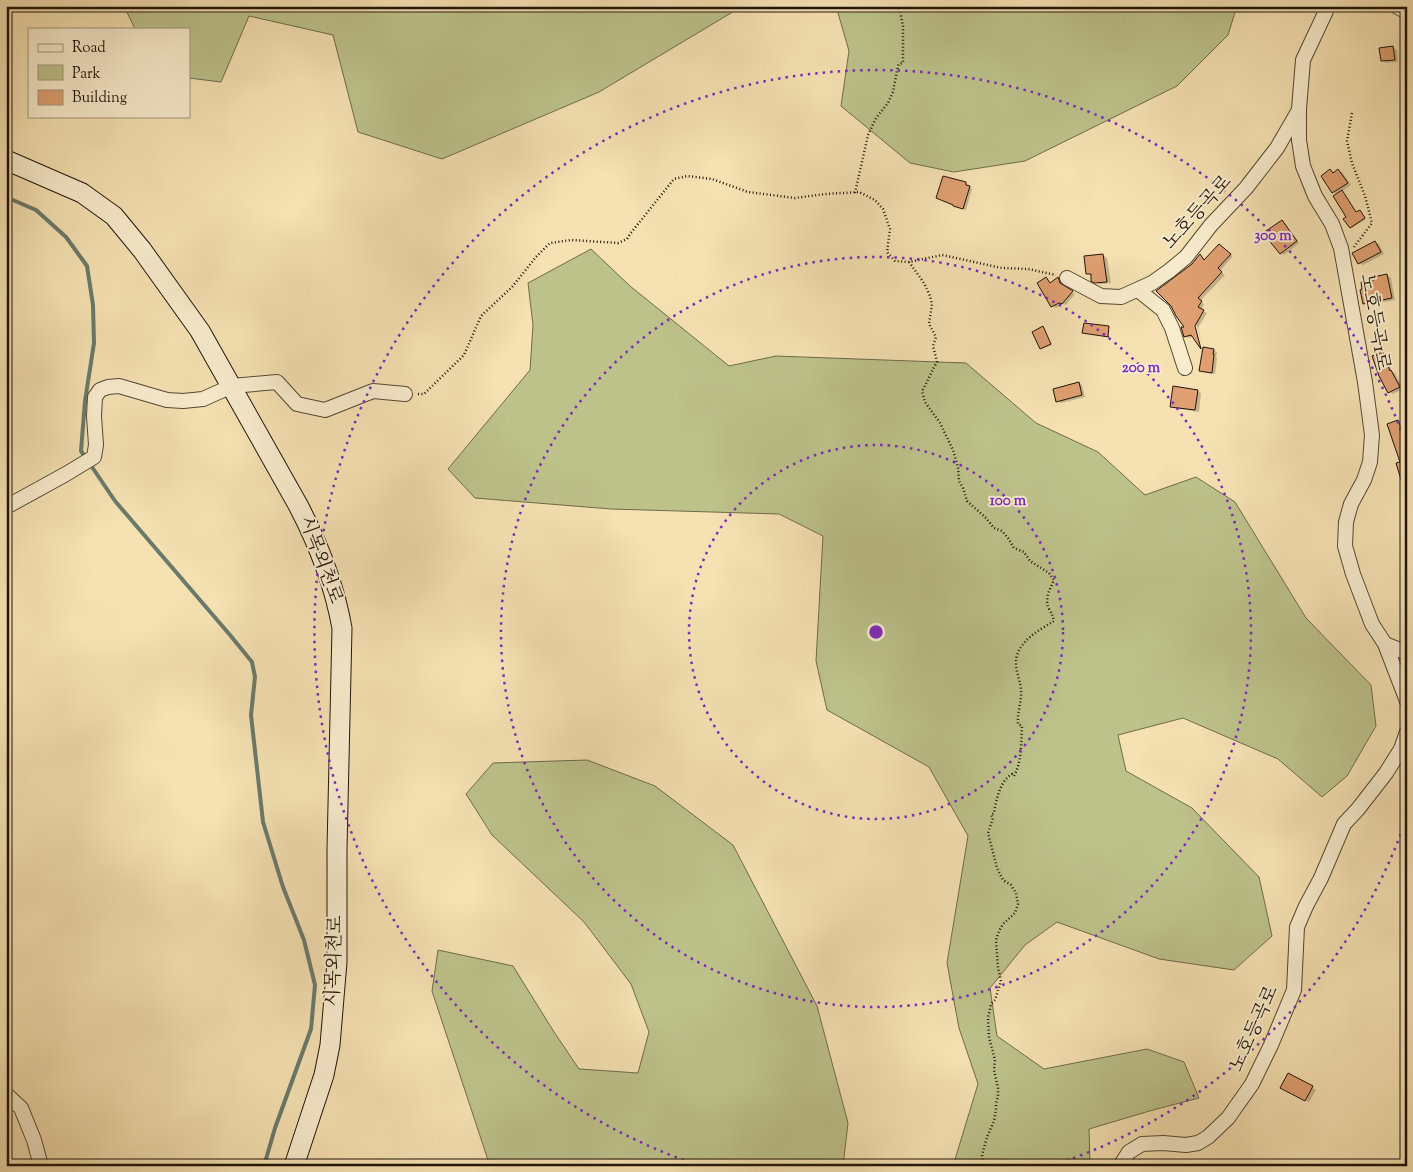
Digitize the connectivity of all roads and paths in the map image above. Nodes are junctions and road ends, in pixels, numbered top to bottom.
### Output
1 (899, 6) edge
2 (1326, 6) edge
3 (1396, 6) edge
4 (1407, 12) edge
5 (1299, 109) junction
6 (1352, 114) dead end
7 (6, 160) edge
8 (855, 192) junction
9 (1344, 260) junction
10 (909, 262) junction
11 (1067, 278) joint
12 (1138, 290) junction
13 (1185, 368) dead end
14 (232, 386) junction
15 (405, 394) joint
16 (6, 507) edge
17 (1385, 644) junction
18 (1407, 654) edge
19 (1407, 701) edge
20 (1407, 732) edge
21 (6, 1094) edge
22 (41, 1166) edge
23 (294, 1166) edge
24 (983, 1166) edge
25 (1120, 1166) edge

1 - 8 path
2 - 5 street, 노호등곡1로
3 - 4 street
5 - 9 street, 노호등곡1로
5 - 12 street, 노호등곡로
6 - 9 path
7 - 14 street, 시목외천로
8 - 10 path
8 - 15 path
9 - 17 street, 노호등곡1로
10 - 11 path
10 - 24 path
11 - 12 street, 노호등곡로
12 - 13 street
14 - 15 street
14 - 16 street
14 - 23 street, 시목외천로
17 - 18 street
17 - 19 street
20 - 25 street, 노호등곡로
21 - 22 street

